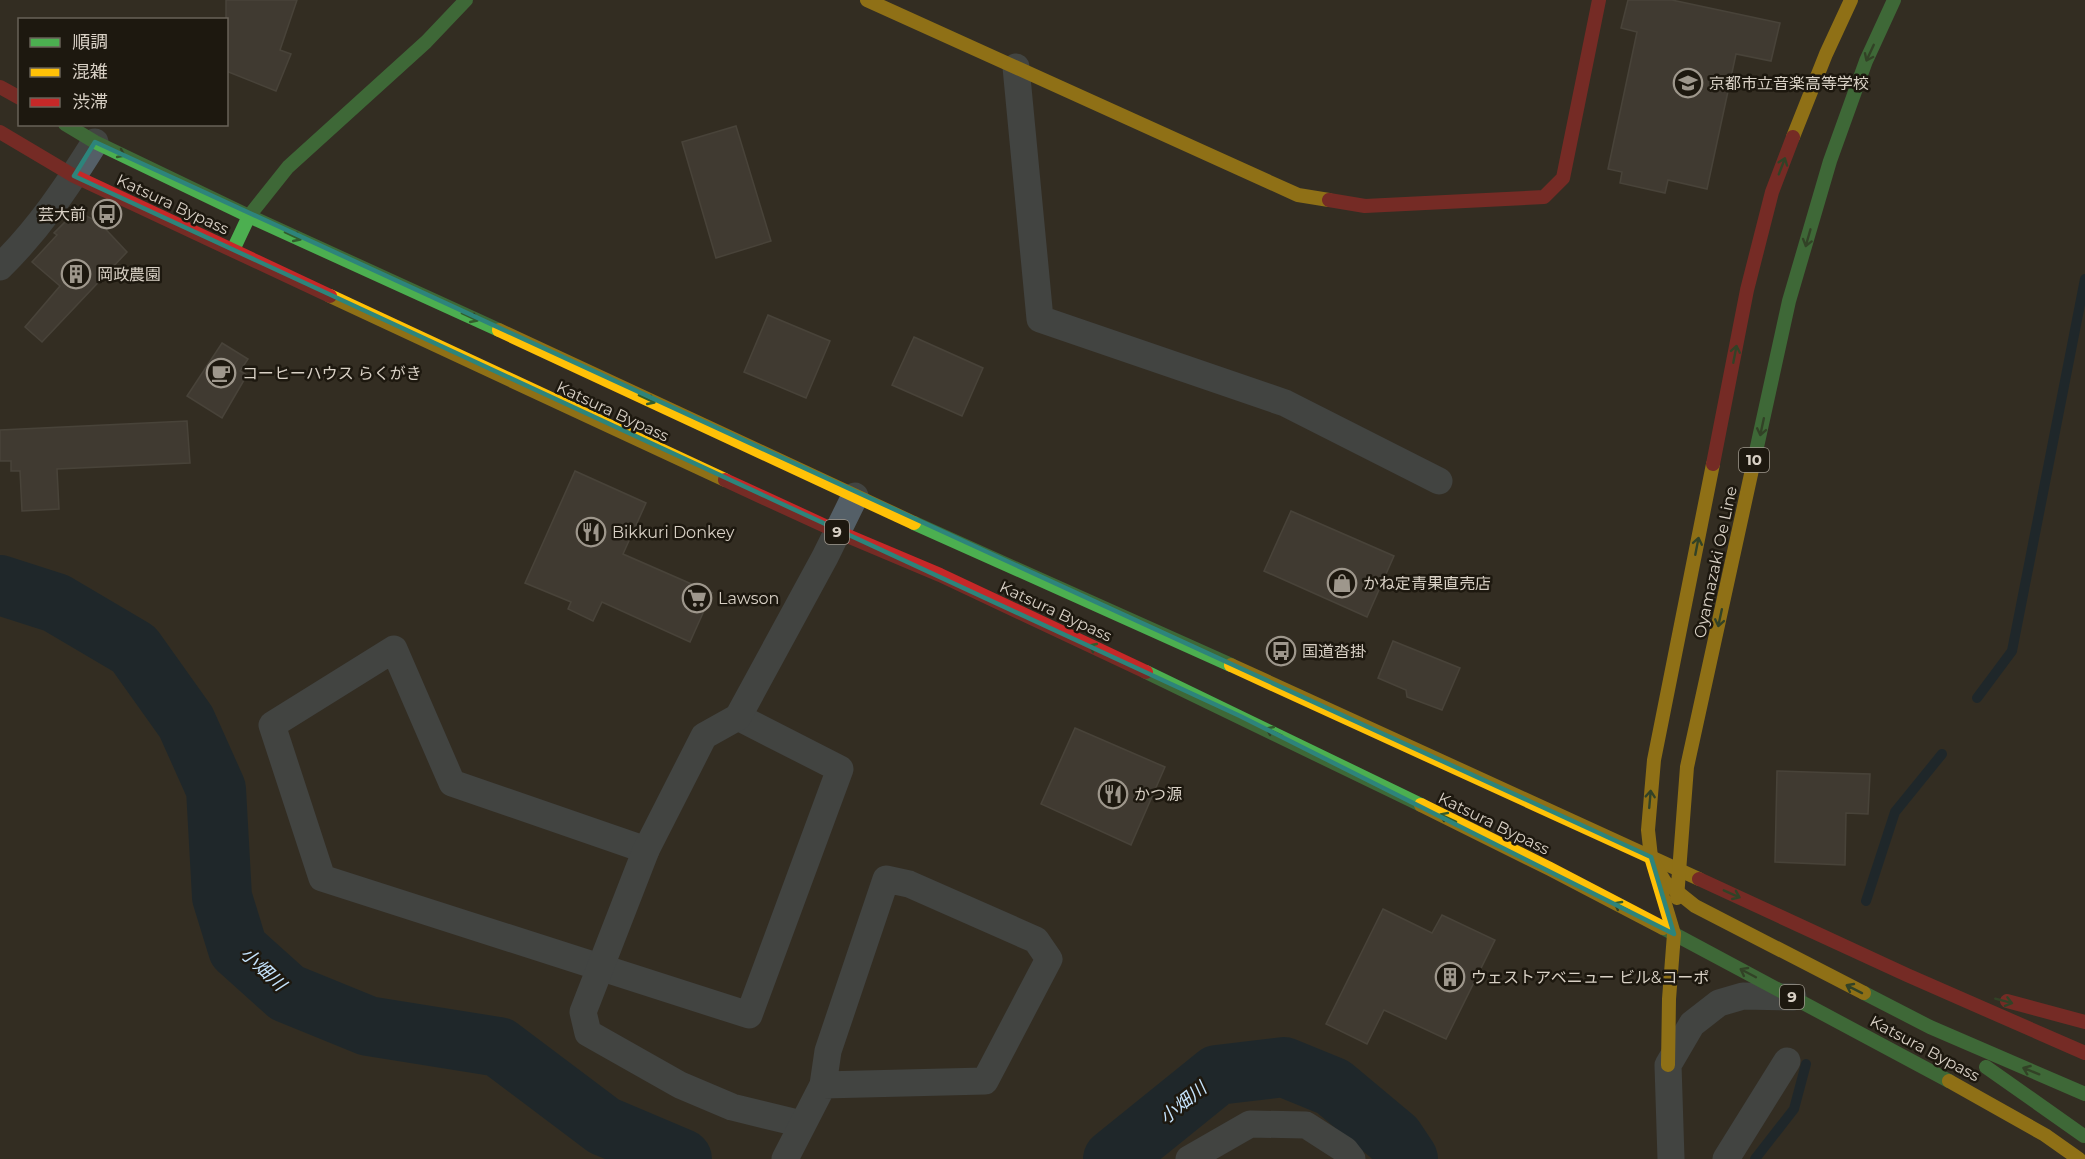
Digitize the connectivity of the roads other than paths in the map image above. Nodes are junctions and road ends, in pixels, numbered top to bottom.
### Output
1 (466, 0) edge
2 (867, 0) edge
3 (1599, 0) edge
4 (1851, 0) edge
5 (1894, 0) edge
6 (1016, 67) junction
7 (0, 87) edge
8 (18, 97) edge
9 (68, 126) edge
10 (0, 132) edge
11 (95, 142) junction
12 (74, 176) junction
13 (249, 216) junction
14 (233, 250) junction
15 (0, 267) edge
16 (1439, 481) dead end
17 (855, 496) junction
18 (838, 532) junction
19 (738, 717) junction
20 (646, 850) junction
21 (1651, 858) junction
22 (1679, 870) junction
23 (1677, 894) junction
24 (1674, 934) junction
25 (600, 968) junction
26 (1907, 975) junction
27 (1793, 997) junction
28 (2085, 1022) edge
29 (1930, 1028) junction
30 (2085, 1053) edge
31 (1911, 1059) junction
32 (1787, 1061) dead end
33 (1668, 1065) junction
34 (823, 1085) junction
35 (2085, 1094) edge
36 (802, 1124) junction
37 (2082, 1134) edge
38 (785, 1157) edge
39 (1189, 1159) edge
40 (1352, 1159) edge
41 (1671, 1159) edge
42 (1726, 1159) edge
43 (2079, 1159) edge

1 - 13 main road
2 - 6 main road
3 - 6 main road
21 -> 4 main road, Oyamazaki Oe Line / 10
5 -> 22 main road, Oyamazaki Oe Line / 10
6 - 16 street
7 - 8 main road
9 - 11 main road, Katsura Bypass / 9
10 - 12 main road, Katsura Bypass / 9
11 - 12 street
11 -> 13 main road, Katsura Bypass / 9
12 - 14 main road, Katsura Bypass / 9
12 - 15 street
13 - 14 main road
13 -> 17 main road, Katsura Bypass / 9
14 - 18 main road, Katsura Bypass / 9
17 - 18 street
17 - 21 main road, Katsura Bypass / 9
18 - 19 street
24 -> 18 main road, Katsura Bypass / 9
19 - 20 street
19 - 25 street
20 - 25 street
20 - 25 street
21 - 22 main road, Katsura Bypass / 9
21 - 23 main road
21 - 24 main road, 10
22 - 23 main road, Oyamazaki Oe Line / 10
22 -> 26 main road, Katsura Bypass / 9
23 - 24 main road, Oyamazaki Oe Line / 10
29 -> 23 main road
27 -> 24 main road, Katsura Bypass / 9
24 - 33 main road, Oyamazaki Oe Line
25 - 36 street
26 -> 28 main road
26 - 30 main road, Katsura Bypass / 9
27 - 31 main road, Katsura Bypass / 9
27 - 33 street
35 -> 29 main road
29 - 37 main road
31 - 37 main road
31 - 43 main road, Katsura Bypass / 9
32 - 42 street
33 - 41 street
34 - 34 street
34 - 36 street
36 - 38 street
39 - 40 street

